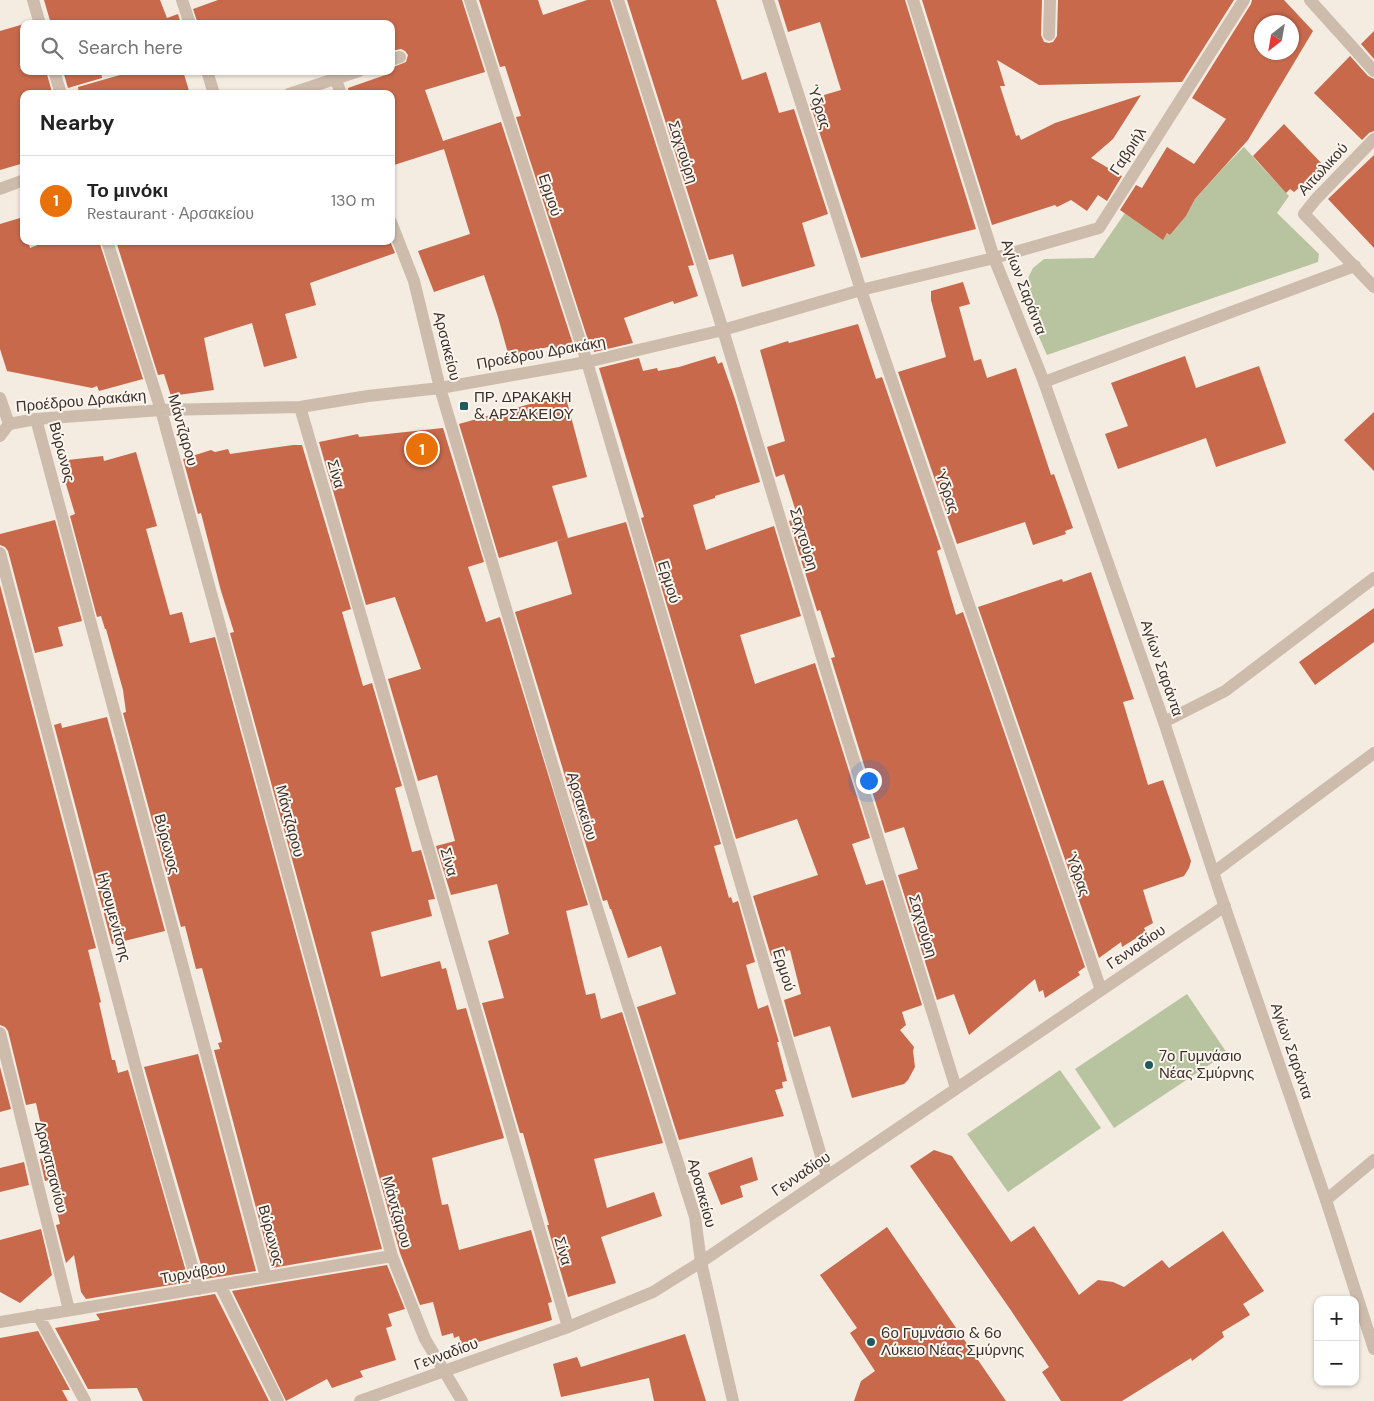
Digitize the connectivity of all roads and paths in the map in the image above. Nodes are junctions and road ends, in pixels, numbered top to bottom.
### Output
1 (33, 0) edge
2 (182, 0) edge
3 (470, 0) edge
4 (618, 0) edge
5 (768, 0) edge
6 (913, 0) edge
7 (1050, 0) edge
8 (1244, 0) edge
9 (1310, 0) edge
10 (39, 20) edge
11 (189, 20) edge
12 (1049, 35) dead end
13 (1374, 71) edge
14 (55, 75) edge
15 (207, 75) edge
16 (349, 75) edge
17 (336, 80) junction
18 (60, 90) edge
19 (213, 90) edge
20 (302, 90) edge
21 (340, 90) edge
22 (1374, 139) edge
23 (20, 182) edge
24 (0, 189) edge
25 (395, 232) edge
26 (108, 245) edge
27 (994, 258) junction
28 (1356, 266) junction
29 (1374, 287) edge
30 (861, 290) junction
31 (723, 330) junction
32 (587, 362) junction
33 (1044, 382) junction
34 (440, 388) junction
35 (1, 406) edge
36 (300, 407) junction
37 (161, 410) junction
38 (36, 419) junction
39 (9, 424) junction
40 (0, 436) edge
41 (0, 553) edge
42 (1374, 578) edge
43 (1164, 722) junction
44 (1374, 753) edge
45 (1214, 872) junction
46 (1225, 906) junction
47 (1101, 990) junction
48 (0, 1033) edge
49 (956, 1088) junction
50 (1374, 1160) edge
51 (827, 1176) junction
52 (1326, 1200) junction
53 (392, 1256) junction
54 (701, 1262) junction
55 (266, 1277) junction
56 (220, 1285) junction
57 (198, 1289) junction
58 (70, 1310) junction
59 (38, 1315) junction
60 (0, 1322) edge
61 (568, 1327) junction
62 (1374, 1349) edge
63 (444, 1372) junction
64 (85, 1401) edge
65 (278, 1401) edge
66 (360, 1401) edge
67 (462, 1401) edge
68 (733, 1401) edge

1 - 10 street
2 - 11 street
3 - 32 street, Ερμού
4 - 31 street, Σαχτούρη
5 - 30 street, Ύδρας
6 - 27 street, Αγίων Σαράντα
7 - 12 street
8 - 27 street, Γαβριήλ
9 - 13 street
14 - 18 street
15 - 19 street
16 - 17 street
17 - 20 street
17 - 21 street
22 - 28 street, Αιτωλικού
23 - 24 street
25 - 34 street, Αρσακείου
26 - 37 street, Μάντζαρου
27 - 30 street, Προέδρου Δρακάκη
27 - 33 street, Αγίων Σαράντα
28 - 29 street, Αιτωλικού
28 - 33 street
30 - 31 street, Προέδρου Δρακάκη
30 - 47 street, Ύδρας
31 - 32 street, Προέδρου Δρακάκη
31 - 49 street, Σαχτούρη
32 - 34 street, Προέδρου Δρακάκη
32 - 51 street, Ερμού
33 - 43 street, Αγίων Σαράντα
34 - 36 street, Προέδρου Δρακάκη
34 - 54 street, Αρσακείου
35 - 39 street
36 - 37 street, Προέδρου Δρακάκη
36 - 61 street, Σίνα
37 - 38 street, Προέδρου Δρακάκη
37 - 53 street, Μάντζαρου
38 - 39 street, Προέδρου Δρακάκη
38 - 55 street, Βύρωνος
39 - 40 street, Προέδρου Δρακάκη
41 - 57 street, Ηγουμενίτσης
42 - 43 street
43 - 45 street, Αγίων Σαράντα
44 - 45 street
45 - 46 street, Αγίων Σαράντα
46 - 47 street, Γενναδίου
46 - 52 street, Αγίων Σαράντα
47 - 49 street, Γενναδίου
48 - 58 street, Δραγατσανίου
49 - 51 street, Γενναδίου
50 - 52 street
51 - 54 street, Γενναδίου
52 - 62 street, Αγίων Σαράντα
53 - 55 street, Τυρνάβου
53 - 63 street, Μάντζαρου
54 - 61 street, Γενναδίου
54 - 68 street, Αρσακείου
55 - 56 street, Τυρνάβου
56 - 57 street, Τυρνάβου
56 - 65 street
57 - 58 street, Τυρνάβου
58 - 59 street, Τυρνάβου
59 - 60 street, Τυρνάβου
59 - 64 street
61 - 63 street, Γενναδίου
63 - 66 street, Γενναδίου
63 - 67 street, Μάντζαρου

